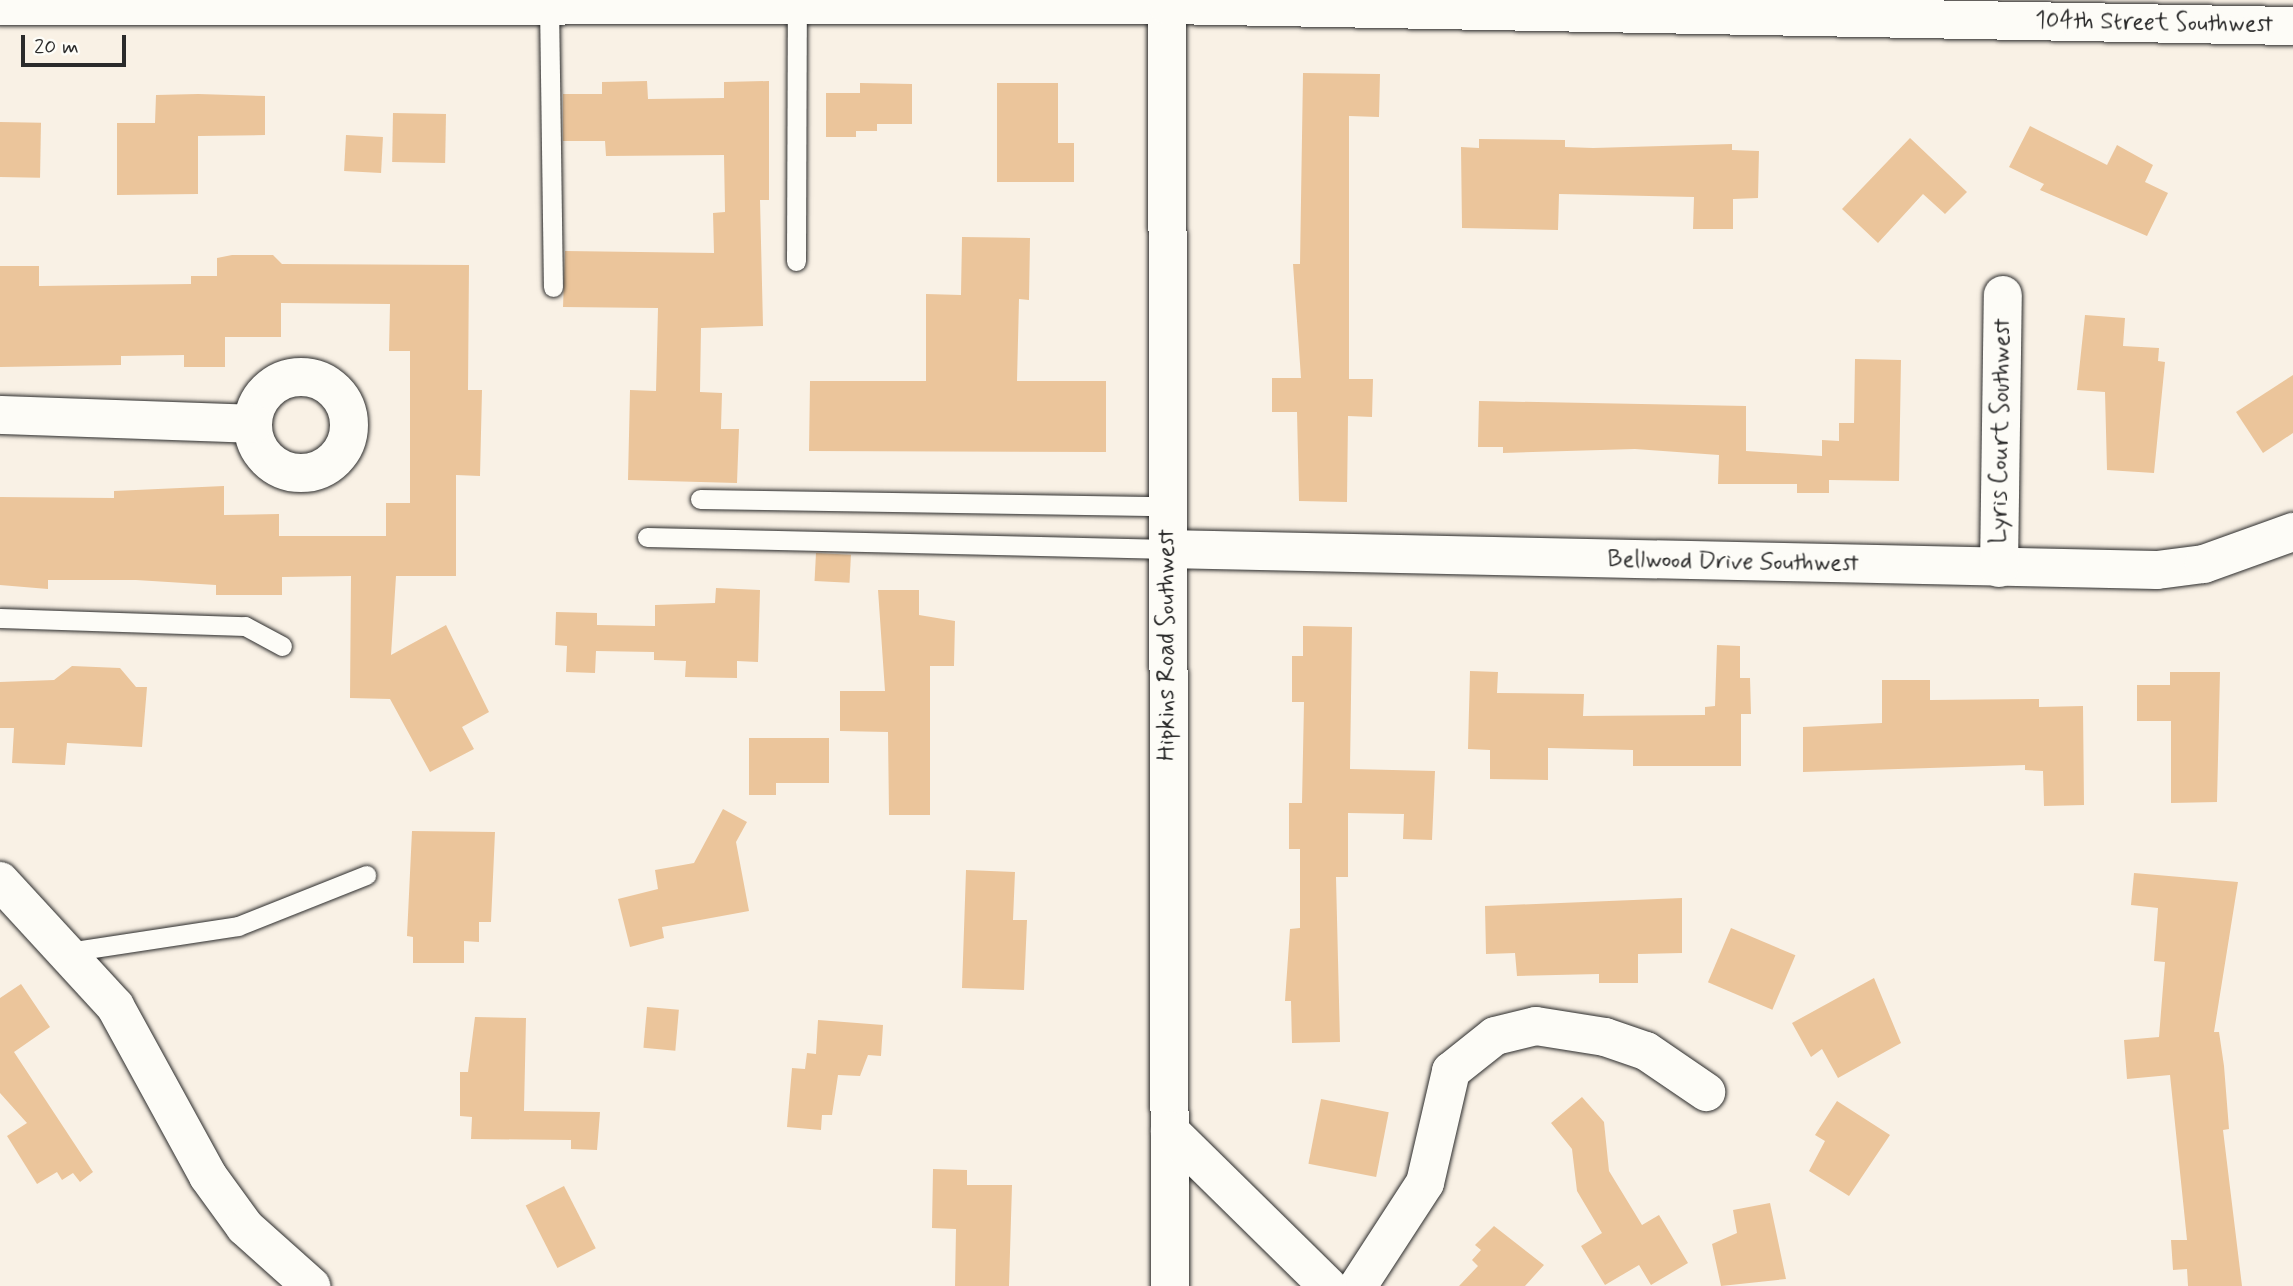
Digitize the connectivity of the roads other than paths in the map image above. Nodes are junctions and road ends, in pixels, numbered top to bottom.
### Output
1 (141, 2) edge
2 (549, 4) junction
3 (797, 4) junction
4 (1167, 5) junction
5 (0, 6) edge
6 (1668, 7) edge
7 (2293, 26) edge
8 (796, 261) dead end
9 (553, 287) dead end
10 (2003, 295) dead end
11 (0, 415) edge
12 (253, 424) dead end
13 (700, 499) dead end
14 (1166, 506) junction
15 (2293, 532) edge
16 (647, 537) dead end
17 (1166, 548) junction
18 (1998, 568) junction
19 (0, 618) edge
20 (282, 646) dead end
21 (366, 875) dead end
22 (0, 881) edge
23 (68, 952) junction
24 (1706, 1092) dead end
25 (1170, 1130) junction
26 (311, 1286) edge
27 (1170, 1286) edge
28 (1328, 1286) edge
29 (1358, 1286) edge

1 - 2 street, 104th Street Southwest
1 - 5 street, 104th Street Southwest
2 - 3 street, 104th Street Southwest
2 - 9 lane
3 - 4 street, 104th Street Southwest
3 - 8 lane
4 - 6 street, 104th Street Southwest
4 - 14 street, Hipkins Road Southwest
6 - 7 street, 104th Street Southwest
10 - 18 street, Lyris Court Southwest
11 - 12 street
13 - 14 lane
14 - 17 street, Hipkins Road Southwest
15 - 18 street, Bellwood Drive Southwest
16 - 17 lane
17 - 18 street, Bellwood Drive Southwest
17 - 25 street, Hipkins Road Southwest
19 - 20 lane
21 - 23 lane
22 - 23 street
23 - 26 street
24 - 29 street
25 - 27 street, Hipkins Road Southwest
25 - 28 street

